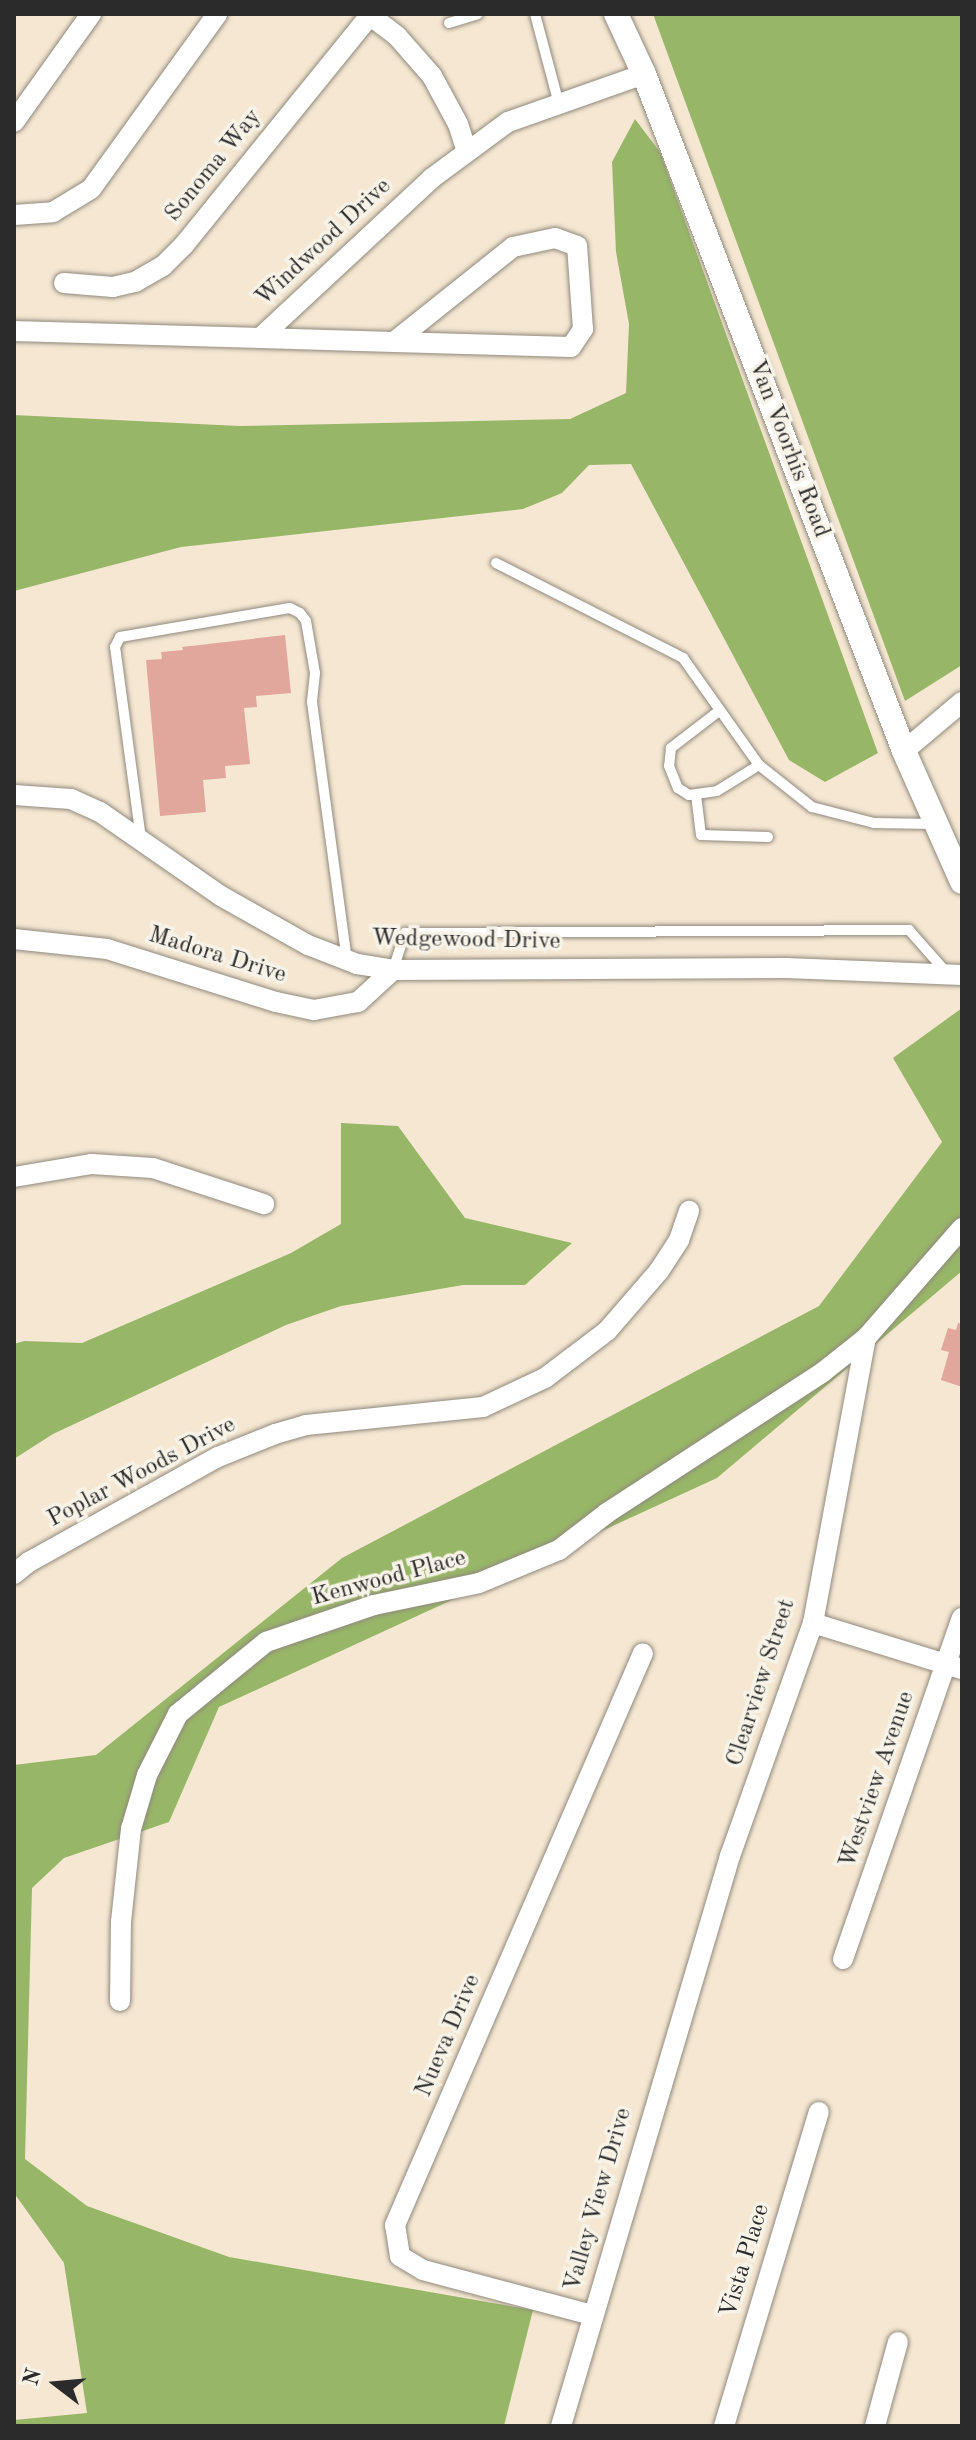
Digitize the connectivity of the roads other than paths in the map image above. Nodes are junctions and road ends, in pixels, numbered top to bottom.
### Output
1 (91, 14) edge
2 (217, 14) edge
3 (478, 14) edge
4 (535, 14) edge
5 (616, 14) edge
6 (369, 15) edge
7 (449, 23) dead end
8 (644, 74) junction
9 (559, 104) junction
10 (14, 122) edge
11 (467, 152) junction
12 (14, 215) edge
13 (64, 283) dead end
14 (14, 331) edge
15 (260, 338) junction
16 (394, 342) junction
17 (496, 563) dead end
18 (962, 702) edge
19 (719, 711) junction
20 (904, 751) junction
21 (759, 765) junction
22 (14, 795) edge
23 (696, 795) junction
24 (936, 824) junction
25 (768, 837) dead end
26 (141, 841) junction
27 (962, 882) edge
28 (14, 939) edge
29 (347, 960) junction
30 (393, 970) junction
31 (955, 974) edge
32 (14, 1177) edge
33 (264, 1204) dead end
34 (689, 1211) dead end
35 (962, 1228) edge
36 (866, 1338) junction
37 (14, 1574) edge
38 (962, 1618) edge
39 (813, 1623) junction
40 (643, 1653) dead end
41 (954, 1666) edge
42 (843, 1959) dead end
43 (688, 1990) joint
44 (120, 2001) dead end
45 (819, 2112) dead end
46 (592, 2315) junction
47 (898, 2342) dead end
48 (561, 2426) edge
49 (724, 2426) edge
50 (875, 2426) edge

1 - 10 street
2 - 12 street
3 - 7 lane
4 - 9 lane
5 - 8 street, Van Voorhis Road
6 - 11 street
6 - 13 street, Sonoma Way
8 - 9 street, Windwood Drive
8 - 20 street, Van Voorhis Road
9 - 11 street, Windwood Drive
11 - 15 street, Windwood Drive
14 - 15 street, Windwood Drive
15 - 16 street
16 - 16 street
17 - 19 lane
18 - 20 street
19 - 21 lane
19 - 23 lane
20 - 24 street, Van Voorhis Road
21 - 23 lane
21 - 24 lane
22 - 26 street, Wedgewood Drive
23 - 25 lane
24 - 27 street, Van Voorhis Road
26 - 29 street, Wedgewood Drive
26 - 29 lane
28 - 30 street, Madora Drive
29 - 30 street, Wedgewood Drive
30 - 31 street, Wedgewood Drive
30 - 31 lane
32 - 33 street
34 - 37 street, Poplar Woods Drive
35 - 36 street, Kenwood Place
36 - 39 street, Clearview Street
36 - 44 street, Kenwood Place
38 - 41 street, Westview Avenue
39 - 41 street
39 - 43 street, Clearview Street
40 - 46 street, Nueva Drive
41 - 42 street, Westview Avenue
43 - 46 street, Valley View Drive
45 - 49 street, Vista Place
46 - 48 street, Valley View Drive
47 - 50 street

